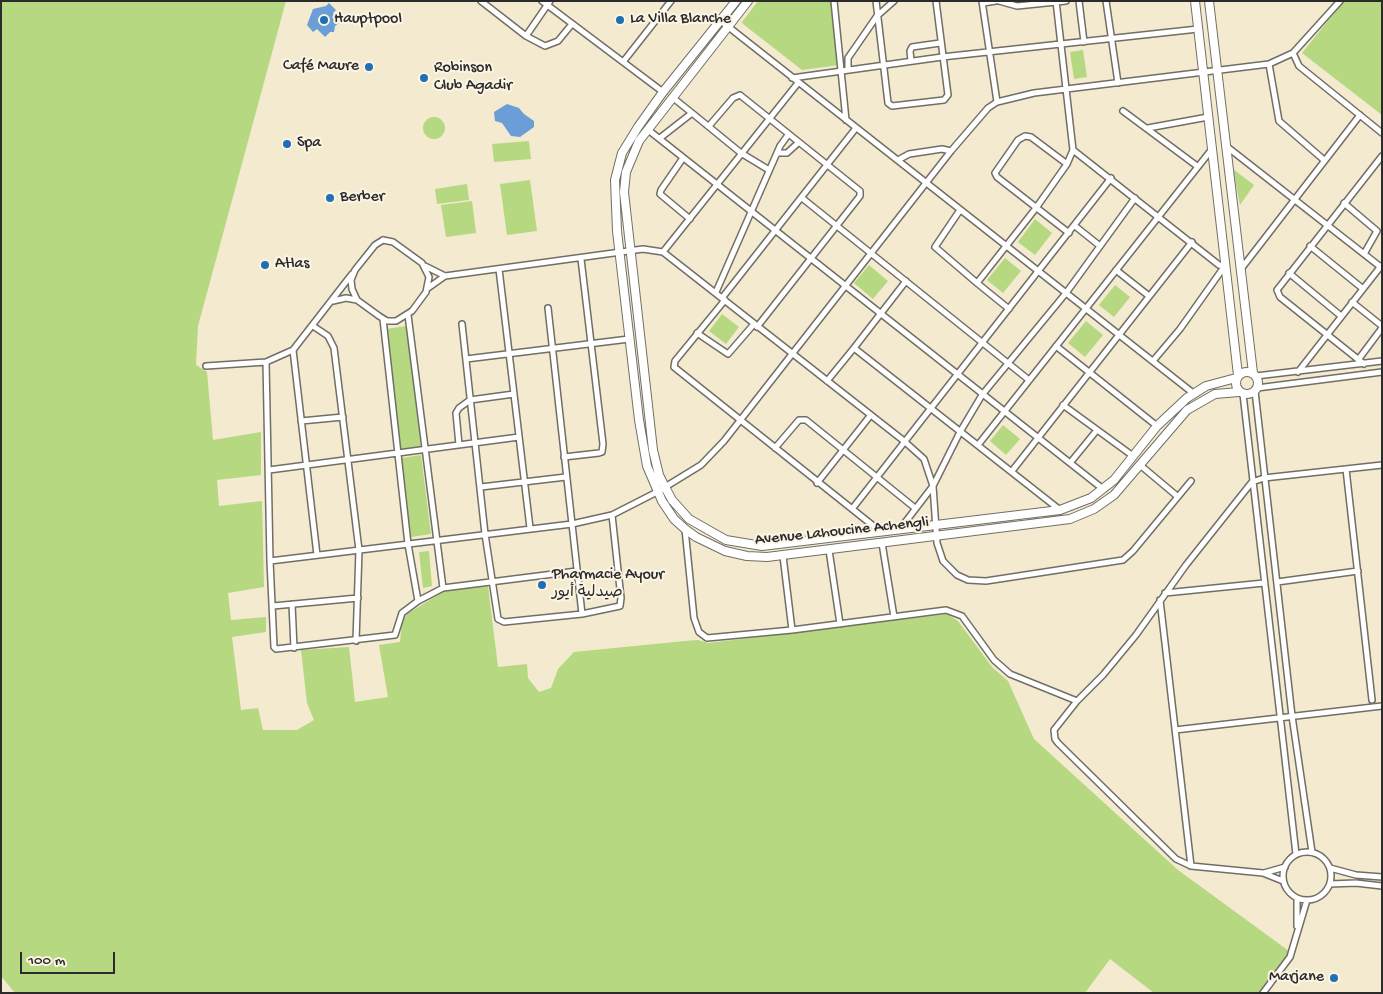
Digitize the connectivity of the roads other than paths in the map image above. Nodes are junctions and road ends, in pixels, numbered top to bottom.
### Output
1 (481, 1) edge
2 (542, 1) edge
3 (671, 1) edge
4 (736, 1) edge
5 (748, 1) edge
6 (834, 1) edge
7 (876, 1) edge
8 (894, 1) edge
9 (936, 1) edge
10 (997, 1) edge
11 (1066, 1) edge
12 (1079, 1) edge
13 (1106, 1) edge
14 (1195, 1) edge
15 (1209, 1) edge
16 (1340, 1) edge
17 (982, 2) edge
18 (1056, 2) edge
19 (549, 3) edge
20 (877, 16) junction
21 (721, 21) junction
22 (572, 24) junction
23 (728, 27) junction
24 (1198, 29) junction
25 (526, 36) junction
26 (1111, 39) junction
27 (1084, 42) junction
28 (940, 43) junction
29 (1061, 44) junction
30 (988, 52) junction
31 (1294, 53) junction
32 (942, 57) junction
33 (910, 61) junction
34 (623, 62) junction
35 (883, 64) junction
36 (1269, 64) junction
37 (845, 69) junction
38 (1217, 71) junction
39 (1202, 73) junction
40 (792, 78) junction
41 (798, 83) junction
42 (1118, 83) junction
43 (1066, 89) junction
44 (663, 92) junction
45 (672, 98) junction
46 (997, 102) junction
47 (1123, 111) dead end
48 (692, 113) junction
49 (1360, 115) junction
50 (1208, 117) junction
51 (769, 119) junction
52 (846, 120) junction
53 (709, 126) junction
54 (856, 128) junction
55 (1148, 128) junction
56 (648, 129) junction
57 (1382, 133) edge
58 (788, 135) junction
59 (660, 138) junction
60 (798, 143) junction
61 (1226, 146) junction
62 (1212, 149) junction
63 (1073, 150) junction
64 (951, 151) junction
65 (741, 153) junction
66 (777, 153) junction
67 (1382, 156) edge
68 (683, 158) junction
69 (898, 160) junction
70 (1324, 160) junction
71 (1067, 164) junction
72 (828, 166) junction
73 (1197, 166) junction
74 (770, 170) junction
75 (1111, 178) junction
76 (927, 183) junction
77 (717, 185) junction
78 (802, 198) junction
79 (1135, 198) junction
80 (1295, 200) junction
81 (1344, 203) junction
82 (1036, 208) junction
83 (960, 210) junction
84 (750, 212) junction
85 (1160, 216) junction
86 (690, 219) junction
87 (1327, 224) junction
88 (837, 226) junction
89 (1075, 226) junction
90 (774, 231) junction
91 (1069, 233) junction
92 (1192, 242) junction
93 (1006, 245) junction
94 (1100, 246) junction
95 (1310, 246) junction
96 (630, 252) junction
97 (663, 252) junction
98 (871, 253) junction
99 (619, 254) junction
100 (1364, 254) junction
101 (581, 259) junction
102 (810, 260) junction
103 (425, 266) junction
104 (1225, 267) junction
105 (1381, 267) edge
106 (499, 269) junction
107 (1241, 269) junction
108 (355, 270) junction
109 (1116, 270) junction
110 (1039, 271) junction
111 (1289, 274) junction
112 (445, 276) junction
113 (906, 281) junction
114 (976, 283) junction
115 (845, 286) junction
116 (428, 288) junction
117 (1362, 288) junction
118 (716, 292) junction
119 (1066, 293) junction
120 (1149, 296) junction
121 (723, 299) junction
122 (357, 300) junction
123 (333, 301) junction
124 (1352, 302) junction
125 (548, 308) dead end
126 (1085, 308) junction
127 (1009, 310) junction
128 (408, 315) junction
129 (880, 315) junction
130 (1341, 316) junction
131 (383, 319) junction
132 (462, 324) dead end
133 (755, 325) junction
134 (313, 326) junction
135 (1382, 327) edge
136 (697, 333) junction
137 (1327, 334) junction
138 (1120, 335) junction
139 (629, 339) junction
140 (983, 343) junction
141 (591, 344) junction
142 (1056, 346) junction
143 (551, 348) junction
144 (854, 348) junction
145 (293, 350) junction
146 (509, 354) junction
147 (792, 354) junction
148 (466, 359) junction
149 (1358, 360) junction
150 (1153, 361) junction
151 (1382, 361) edge
152 (266, 362) junction
153 (1008, 363) junction
154 (1364, 364) junction
155 (206, 366) dead end
156 (1298, 372) junction
157 (1382, 372) edge
158 (1089, 373) junction
159 (956, 375) junction
160 (1254, 375) junction
161 (1237, 377) junction
162 (1029, 380) junction
163 (827, 381) junction
164 (1256, 390) junction
165 (1194, 393) junction
166 (1241, 393) junction
167 (514, 394) junction
168 (982, 395) junction
169 (470, 400) junction
170 (1063, 405) junction
171 (930, 408) junction
172 (1004, 411) junction
173 (870, 416) junction
174 (343, 417) junction
175 (740, 420) junction
176 (301, 421) junction
177 (1157, 426) junction
178 (1097, 430) junction
179 (960, 432) junction
180 (519, 437) junction
181 (1038, 437) junction
182 (904, 441) junction
183 (475, 442) junction
184 (459, 445) junction
185 (978, 445) junction
186 (776, 448) junction
187 (425, 449) junction
188 (843, 449) junction
189 (398, 453) junction
190 (1133, 456) junction
191 (564, 457) junction
192 (348, 459) junction
193 (1070, 463) junction
194 (306, 465) junction
195 (1382, 465) edge
196 (1140, 466) junction
197 (1346, 469) junction
198 (269, 470) junction
199 (1012, 471) junction
200 (566, 477) junction
201 (876, 477) junction
202 (1264, 478) junction
203 (524, 481) junction
204 (1191, 482) dead end
205 (1252, 482) junction
206 (817, 483) junction
207 (933, 486) junction
208 (481, 487) junction
209 (665, 487) junction
210 (1103, 489) junction
211 (657, 492) junction
212 (1177, 496) junction
213 (914, 508) junction
214 (852, 509) junction
215 (1060, 510) junction
216 (612, 515) junction
217 (572, 524) junction
218 (937, 525) junction
219 (530, 528) junction
220 (685, 529) junction
221 (900, 530) junction
222 (882, 532) junction
223 (485, 534) junction
224 (937, 536) junction
225 (437, 540) junction
226 (882, 543) junction
227 (408, 544) junction
228 (359, 550) junction
229 (829, 550) junction
230 (318, 555) junction
231 (783, 556) junction
232 (270, 561) junction
233 (577, 571) junction
234 (1358, 571) junction
235 (492, 581) junction
236 (1277, 582) junction
237 (1264, 583) junction
238 (443, 588) junction
239 (1165, 593) junction
240 (358, 598) junction
241 (1160, 600) junction
242 (418, 601) junction
243 (292, 604) junction
244 (273, 606) junction
245 (582, 614) junction
246 (894, 617) junction
247 (840, 624) junction
248 (792, 630) junction
249 (356, 641) junction
250 (294, 648) junction
251 (1077, 700) junction
252 (1372, 700) dead end
253 (1382, 706) edge
254 (1292, 716) junction
255 (1279, 717) junction
256 (1175, 730) junction
257 (1312, 852) junction
258 (1296, 854) junction
259 (1190, 866) junction
260 (1284, 867) junction
261 (1330, 868) junction
262 (1263, 873) junction
263 (1382, 877) edge
264 (1283, 881) junction
265 (1330, 884) junction
266 (1382, 886) edge
267 (1297, 898) junction
268 (1306, 900) junction
269 (1297, 934) junction
270 (1263, 993) edge

1 - 25 street
2 - 19 street
3 - 34 street
4 - 21 street, Avenue Lahoucine Achengli
5 - 23 street, Avenue Lahoucine Achengli
6 - 37 street
7 - 20 street
8 - 20 street
9 - 28 street
10 - 17 street
10 - 18 street
11 - 18 street
12 - 27 street
13 - 26 street
14 - 24 street
15 - 38 street
16 - 31 street
17 - 30 street
18 - 29 street
19 - 22 street
19 - 25 street
20 - 35 street
20 - 37 street
21 - 23 street
21 - 44 street, Avenue Lahoucine Achengli
22 - 25 street
22 - 34 street
23 - 40 street
23 - 45 street, Avenue Lahoucine Achengli
24 - 26 street
24 - 39 street
26 - 27 street
26 - 42 street
27 - 29 street
28 - 32 street
28 - 33 street
29 - 30 street
29 - 43 street
30 - 32 street
30 - 46 street
31 - 36 street
31 - 49 street
32 - 33 street
32 - 35 street
33 - 35 street
34 - 44 street
35 - 37 street
36 - 38 street
36 - 70 street
37 - 40 street
37 - 52 street
38 - 39 street
38 - 61 street
39 - 42 street
39 - 50 street
40 - 41 street
41 - 51 street
41 - 52 street
42 - 43 street
43 - 46 street
43 - 63 street
44 - 99 street, Avenue Lahoucine Achengli
45 - 48 street
45 - 56 street, Avenue Lahoucine Achengli
46 - 64 street
47 - 55 street
48 - 53 street
48 - 59 street
49 - 57 street
49 - 70 street
50 - 55 street
50 - 62 street
51 - 53 street
51 - 58 street
51 - 65 street
52 - 54 street
53 - 65 street
54 - 69 street
54 - 72 street
55 - 73 street
56 - 59 street
56 - 96 street, Avenue Lahoucine Achengli
58 - 60 street
58 - 66 street
59 - 68 street
60 - 66 street
60 - 72 street
61 - 80 street
61 - 107 street
62 - 73 street
62 - 104 street
63 - 71 street
63 - 75 street
64 - 69 street
64 - 76 street
65 - 74 street
65 - 77 street
66 - 74 street
67 - 81 street
68 - 77 street
68 - 86 street
69 - 76 street
70 - 80 street
71 - 82 street
71 - 82 street
72 - 78 street
72 - 88 street
73 - 85 street
74 - 84 street
75 - 79 street
75 - 89 street
76 - 83 street
76 - 98 street
77 - 84 street
77 - 86 street
78 - 88 street
78 - 90 street
79 - 85 street
79 - 94 street
80 - 87 street
80 - 107 street
81 - 87 street
81 - 100 street
82 - 91 street
82 - 93 street
83 - 93 street
83 - 114 street
84 - 90 street
84 - 118 street
85 - 92 street
85 - 109 street
86 - 97 street
87 - 95 street
87 - 100 street
88 - 98 street
88 - 102 street
89 - 91 street
89 - 94 street
90 - 102 street
90 - 121 street
91 - 110 street
92 - 104 street
92 - 120 street
93 - 110 street
93 - 114 street
94 - 119 street
95 - 111 street
95 - 117 street
96 - 97 street
96 - 99 street
96 - 209 street, Avenue Lahoucine Achengli
97 - 118 street
98 - 113 street
98 - 115 street
99 - 101 street
99 - 139 street, Avenue Lahoucine Achengli
100 - 105 street
101 - 106 street
101 - 141 street
102 - 115 street
102 - 133 street
103 - 108 street
103 - 112 street
103 - 116 street
104 - 150 street
104 - 161 street
105 - 117 street
106 - 112 street
106 - 146 street
107 - 160 street
108 - 122 street
108 - 123 street
109 - 120 street
109 - 126 street
110 - 119 street
110 - 127 street
111 - 130 street
111 - 137 street
112 - 116 street
113 - 129 street
113 - 140 street
114 - 127 street
115 - 129 street
115 - 147 street
116 - 128 street
117 - 124 street
118 - 121 street
119 - 126 street
119 - 153 street
120 - 138 street
121 - 133 street
121 - 136 street
122 - 123 street
122 - 131 street
123 - 134 street
124 - 130 street
124 - 135 street
125 - 143 street
126 - 138 street
126 - 142 street
127 - 140 street
128 - 131 street
128 - 187 street
129 - 144 street
129 - 159 street
130 - 137 street
131 - 189 street
132 - 148 street
133 - 136 street
133 - 147 street
134 - 145 street
134 - 174 street
135 - 149 street
136 - 175 street
137 - 149 street
137 - 156 street
138 - 150 street
138 - 158 street
139 - 141 street
139 - 211 street, Avenue Lahoucine Achengli
140 - 153 street
140 - 159 street
141 - 143 street
141 - 191 street
142 - 158 street
142 - 162 street
143 - 146 street
143 - 191 street
144 - 163 street
144 - 171 street
145 - 152 street
145 - 176 street
146 - 148 street
146 - 167 street
147 - 163 street
147 - 175 street
148 - 169 street
149 - 154 street
150 - 165 street
151 - 154 street
152 - 155 street
152 - 198 street
153 - 162 street
153 - 168 street
154 - 156 street
156 - 160 street
157 - 164 street
158 - 170 street
158 - 177 street
159 - 168 street
159 - 171 street
160 - 161 street
160 - 164 street
161 - 165 street, Avenue Lahoucine Achengli
161 - 166 street
162 - 172 street
163 - 173 street
164 - 166 street
164 - 202 street
165 - 177 street, Avenue Lahoucine Achengli
166 - 196 street, Avenue Lahoucine Achengli
166 - 205 street
167 - 169 street
167 - 180 street
168 - 172 street
168 - 179 street
169 - 183 street
169 - 184 street
170 - 178 street
170 - 181 street
171 - 179 street
171 - 182 street
172 - 181 street
172 - 185 street
173 - 182 street
173 - 188 street
174 - 176 street
174 - 192 street
175 - 186 street
175 - 209 street
176 - 194 street
177 - 190 street, Avenue Lahoucine Achengli
178 - 190 street
178 - 193 street
179 - 185 street
179 - 207 street
180 - 183 street
180 - 203 street
181 - 193 street
181 - 199 street
182 - 201 street
182 - 207 street
183 - 184 street
183 - 208 street
184 - 187 street
185 - 199 street
186 - 188 street
186 - 206 street
187 - 189 street
187 - 225 street
188 - 201 street
188 - 206 street
189 - 192 street
189 - 227 street
190 - 210 street, Avenue Lahoucine Achengli
191 - 200 street
192 - 194 street
192 - 228 street
193 - 210 street
194 - 198 street
194 - 230 street
195 - 197 street
196 - 212 street
196 - 224 street, Avenue Lahoucine Achengli
197 - 202 street
197 - 234 street
198 - 232 street
199 - 215 street
200 - 203 street
200 - 217 street
201 - 213 street
201 - 214 street
202 - 205 street
202 - 236 street
203 - 208 street
203 - 219 street
204 - 212 street
205 - 237 street
205 - 239 street
206 - 214 street
207 - 213 street
207 - 218 street
208 - 223 street
209 - 211 street
209 - 222 street, Avenue Lahoucine Achengli
210 - 215 street, Avenue Lahoucine Achengli
211 - 216 street
211 - 220 street, Avenue Lahoucine Achengli
212 - 224 street
213 - 221 street
214 - 222 street
215 - 218 street, Avenue Lahoucine Achengli
216 - 217 street
216 - 245 street
217 - 219 street
217 - 233 street
218 - 221 street, Avenue Lahoucine Achengli
218 - 224 street
219 - 223 street
220 - 231 street, Avenue Lahoucine Achengli
220 - 248 street
221 - 222 street, Avenue Lahoucine Achengli
223 - 225 street
223 - 235 street
224 - 226 street, Avenue Lahoucine Achengli
225 - 227 street
225 - 238 street
226 - 229 street, Avenue Lahoucine Achengli
226 - 246 street
227 - 228 street
227 - 242 street
228 - 230 street
228 - 240 street
229 - 231 street, Avenue Lahoucine Achengli
229 - 247 street
230 - 232 street
231 - 248 street
232 - 244 street
233 - 235 street
233 - 245 street
234 - 236 street
234 - 252 street
235 - 238 street
235 - 245 street
236 - 254 street
237 - 239 street
237 - 255 street
238 - 242 street
239 - 241 street
240 - 243 street
240 - 249 street
241 - 251 street
241 - 256 street
242 - 249 street
243 - 244 street
243 - 250 street
244 - 250 street
246 - 247 street
246 - 251 street
247 - 248 street
249 - 250 street
251 - 259 street
253 - 254 street
254 - 255 street
254 - 257 street
255 - 256 street
255 - 258 street
256 - 259 street
257 - 258 street
257 - 261 street
258 - 260 street
259 - 262 street
260 - 262 street
260 - 264 street
261 - 263 street
261 - 265 street
262 - 264 street
264 - 267 street
265 - 266 street
265 - 268 street
267 - 268 street
267 - 269 street
268 - 269 street
269 - 270 street

